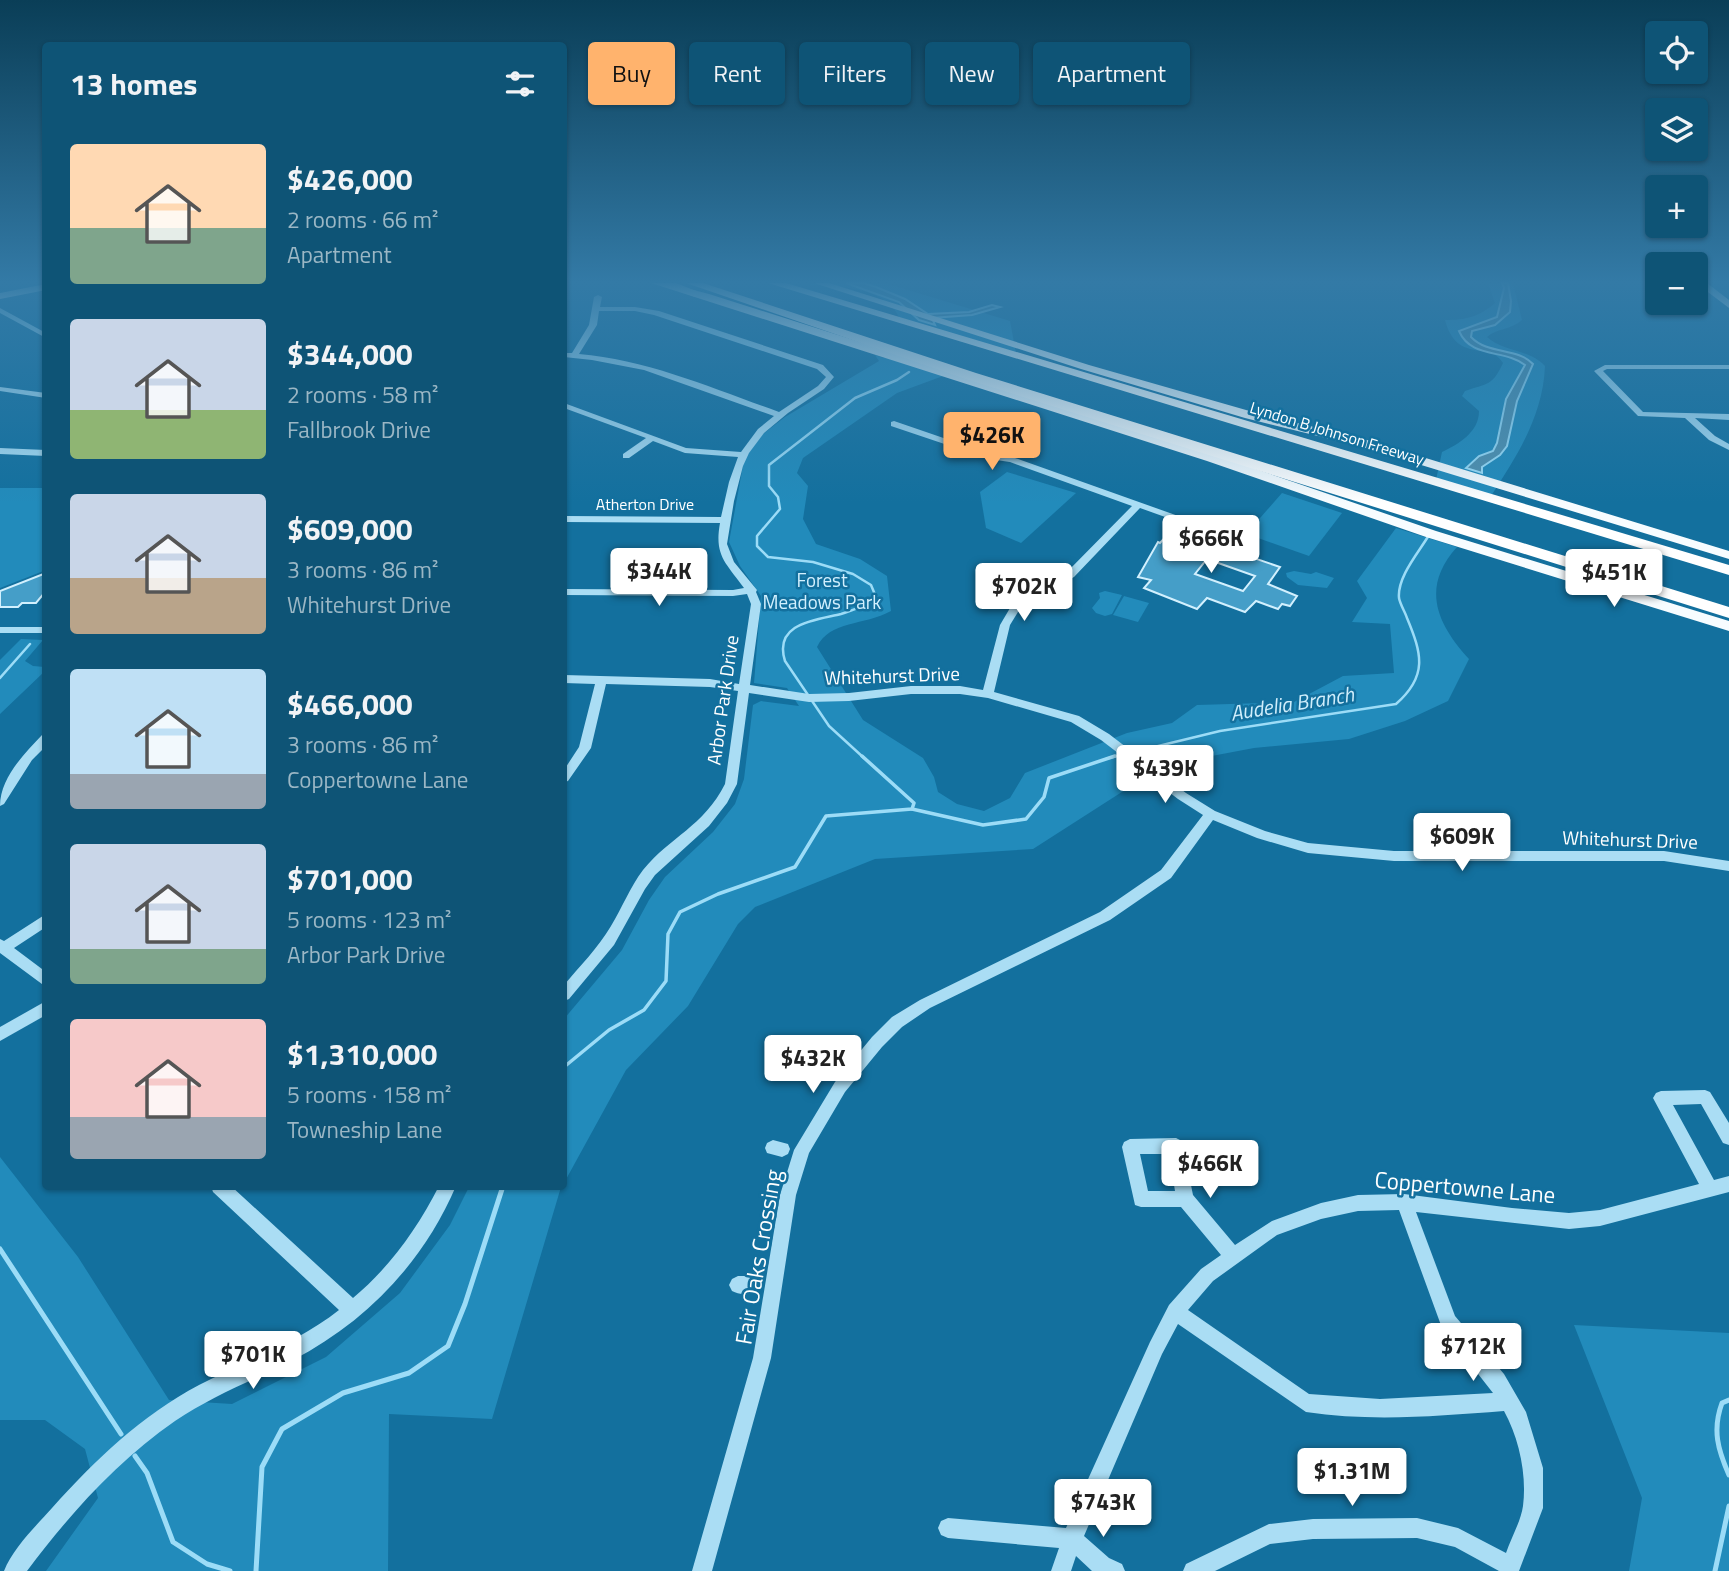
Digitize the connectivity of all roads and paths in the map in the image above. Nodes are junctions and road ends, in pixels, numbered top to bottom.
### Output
1 (576, 356) edge
2 (788, 356) edge
3 (900, 356) edge
4 (915, 356) edge
5 (1018, 356) edge
6 (1052, 356) edge
7 (1729, 367) edge
8 (0, 390) edge
9 (42, 395) edge
10 (567, 408) edge
11 (779, 415) junction
12 (1250, 415) junction
13 (1688, 416) junction
14 (1729, 416) edge
15 (894, 424) dead end
16 (651, 439) junction
17 (1729, 447) edge
18 (0, 451) edge
19 (42, 453) edge
20 (741, 455) junction
21 (626, 456) dead end
22 (1013, 460) joint
23 (1139, 504) junction
24 (1362, 509) junction
25 (567, 519) edge
26 (726, 520) junction
27 (1229, 532) dead end
28 (1675, 554) junction
29 (1729, 555) edge
30 (1729, 570) edge
31 (1643, 586) junction
32 (752, 590) junction
33 (567, 592) edge
34 (1729, 613) edge
35 (1729, 626) edge
36 (0, 630) edge
37 (42, 631) edge
38 (567, 679) edge
39 (602, 679) junction
40 (744, 689) junction
41 (988, 694) junction
42 (42, 742) edge
43 (567, 774) edge
44 (0, 802) edge
45 (1211, 814) junction
46 (1729, 866) edge
47 (42, 921) edge
48 (2, 946) edge
49 (42, 978) edge
50 (567, 991) edge
51 (42, 1009) edge
52 (0, 1035) edge
53 (1729, 1138) edge
54 (1729, 1184) edge
55 (1711, 1189) junction
56 (223, 1190) edge
57 (446, 1190) edge
58 (1185, 1199) dead end
59 (1404, 1202) junction
60 (1232, 1255) junction
61 (354, 1311) junction
62 (1175, 1311) junction
63 (1508, 1401) junction
64 (948, 1528) dead end
65 (1072, 1539) junction
66 (1510, 1569) edge
67 (14, 1571) edge
68 (702, 1571) edge
69 (1061, 1571) edge
70 (1115, 1571) edge
71 (1193, 1571) edge

1 - 11 street
2 - 11 street
3 - 24 main road
4 - 31 highway
5 - 28 highway, Lyndon B Johnson Freeway
6 - 12 main road
7 - 13 street
8 - 9 street
10 - 16 street
11 - 20 street
12 - 28 highway
12 - 29 main road
13 - 14 street
13 - 17 street
15 - 22 street
16 - 20 street
16 - 21 street
18 - 19 street
20 - 26 street
22 - 23 street
23 - 27 street
23 - 41 street
24 - 31 highway
24 - 35 main road
25 - 26 street, Atherton Drive
26 - 32 street
28 - 30 highway, Lyndon B Johnson Freeway
31 - 34 highway
32 - 33 street
32 - 40 street, Arbor Park Drive
36 - 37 street
38 - 39 street, Whitehurst Drive
39 - 40 street, Whitehurst Drive
39 - 43 street
40 - 41 street, Whitehurst Drive
40 - 50 street, Arbor Park Drive
41 - 45 street, Whitehurst Drive
42 - 44 street
45 - 46 street, Whitehurst Drive
45 - 68 street, Fair Oaks Crossing
47 - 48 street
48 - 49 street
51 - 52 street
53 - 55 street
54 - 55 street, Coppertowne Lane
55 - 59 street, Coppertowne Lane
56 - 61 street
57 - 61 street
58 - 60 street
59 - 60 street, Coppertowne Lane
59 - 63 street
60 - 62 street, Coppertowne Lane
61 - 67 street
62 - 63 street
62 - 65 street, Coppertowne Lane
63 - 66 street
64 - 65 street
65 - 69 street, Coppertowne Lane
65 - 70 street
66 - 71 street

